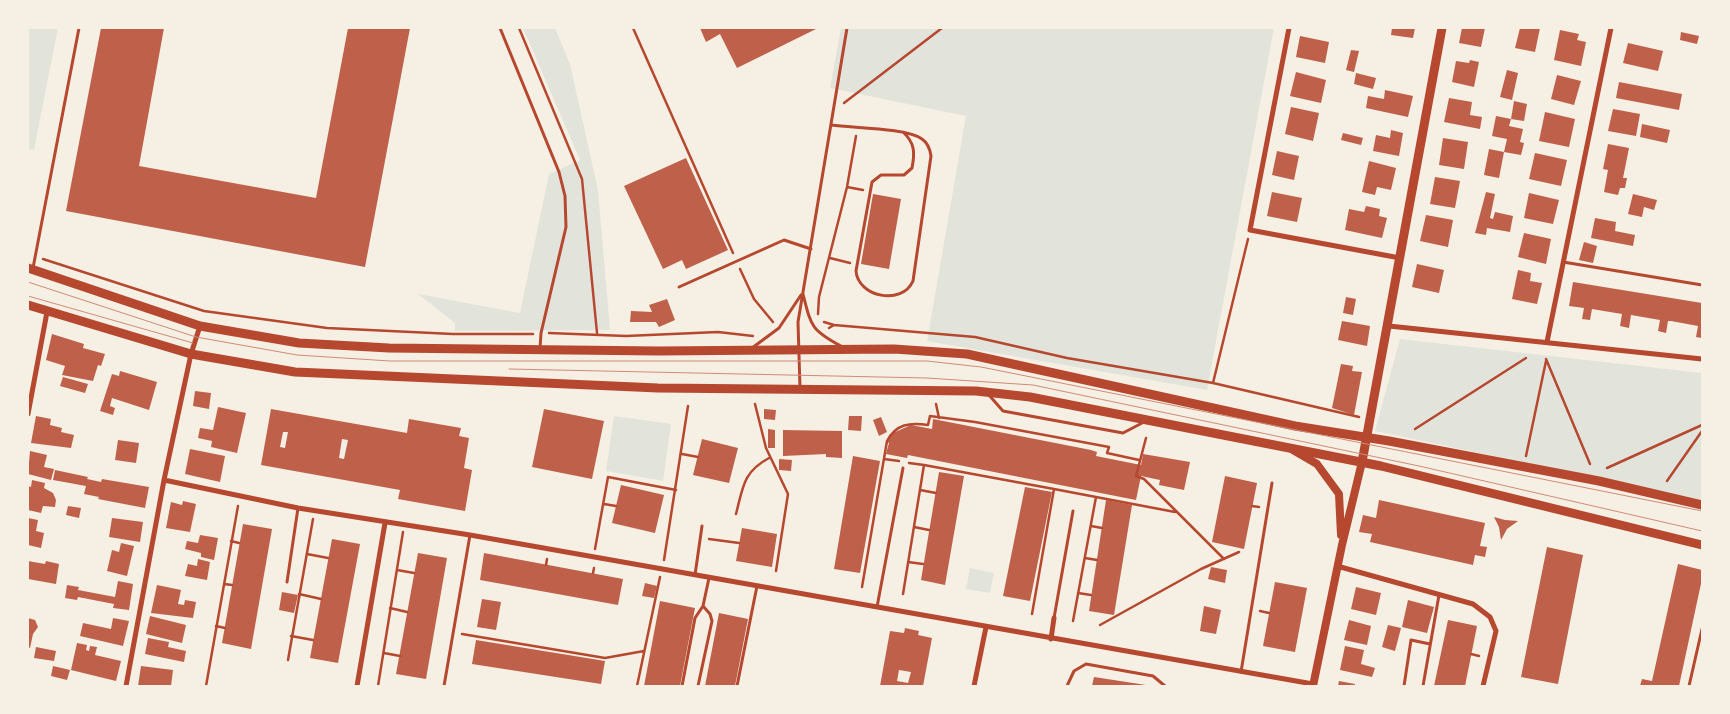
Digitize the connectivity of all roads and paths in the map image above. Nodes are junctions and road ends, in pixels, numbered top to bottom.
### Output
1 (79, 28) edge
2 (500, 28) edge
3 (633, 28) edge
4 (847, 28) edge
5 (942, 28) edge
6 (1289, 28) edge
7 (1442, 28) edge
8 (1611, 28) edge
9 (834, 111) junction
10 (832, 125) junction
11 (858, 128) junction
12 (903, 132) junction
13 (847, 187) junction
14 (870, 192) junction
15 (1250, 230) junction
16 (811, 249) junction
17 (36, 256) junction
18 (830, 258) junction
19 (1400, 258) junction
20 (737, 262) junction
21 (1563, 262) junction
22 (857, 265) junction
23 (30, 269) edge
24 (1702, 285) edge
25 (679, 287) dead end
26 (803, 292) junction
27 (28, 305) edge
28 (47, 312) junction
29 (200, 326) junction
30 (834, 326) junction
31 (1389, 326) junction
32 (779, 328) junction
33 (557, 332) dead end
34 (535, 334) dead end
35 (818, 334) junction
36 (764, 338) junction
37 (1547, 342) junction
38 (540, 349) junction
39 (846, 349) junction
40 (750, 350) junction
41 (799, 350) junction
42 (191, 354) junction
43 (1526, 358) dead end
44 (1702, 359) edge
45 (1213, 383) junction
46 (800, 390) junction
47 (986, 392) junction
48 (755, 404) dead end
49 (936, 404) dead end
50 (688, 406) dead end
51 (28, 414) edge
52 (938, 418) junction
53 (1147, 420) junction
54 (1371, 420) junction
55 (1702, 425) edge
56 (1415, 429) dead end
57 (1702, 431) edge
58 (1146, 438) dead end
59 (1367, 438) junction
60 (1290, 448) junction
61 (681, 454) junction
62 (698, 457) dead end
63 (769, 458) junction
64 (884, 459) junction
65 (1139, 460) junction
66 (1362, 462) junction
67 (1590, 464) dead end
68 (924, 465) junction
69 (1524, 467) junction
70 (903, 468) dead end
71 (1607, 468) dead end
72 (164, 480) junction
73 (1667, 481) dead end
74 (876, 483) dead end
75 (1272, 483) dead end
76 (880, 484) junction
77 (1054, 489) junction
78 (676, 490) junction
79 (920, 490) junction
80 (936, 493) dead end
81 (239, 496) junction
82 (1096, 497) junction
83 (604, 504) junction
84 (1702, 505) edge
85 (616, 506) dead end
86 (298, 508) junction
87 (1073, 511) dead end
88 (1177, 512) junction
89 (736, 514) dead end
90 (313, 517) dead end
91 (870, 519) dead end
92 (874, 520) junction
93 (385, 523) junction
94 (404, 526) junction
95 (702, 526) dead end
96 (1091, 526) junction
97 (914, 527) junction
98 (1102, 528) dead end
99 (929, 530) dead end
100 (470, 535) junction
101 (700, 537) junction
102 (231, 541) junction
103 (239, 543) dead end
104 (739, 543) dead end
105 (1342, 545) junction
106 (1702, 545) edge
107 (1239, 552) dead end
108 (307, 554) junction
109 (864, 554) dead end
110 (868, 554) junction
111 (594, 557) junction
112 (328, 558) dead end
113 (1084, 558) junction
114 (547, 559) dead end
115 (1224, 559) junction
116 (1097, 560) dead end
117 (908, 562) junction
118 (923, 564) dead end
119 (546, 565) dead end
120 (1337, 566) junction
121 (594, 568) dead end
122 (662, 569) junction
123 (397, 570) junction
124 (776, 571) dead end
125 (414, 573) dead end
126 (593, 573) dead end
127 (695, 575) junction
128 (709, 578) junction
129 (286, 582) dead end
130 (224, 584) junction
131 (232, 585) dead end
132 (757, 586) junction
133 (862, 588) dead end
134 (1078, 593) junction
135 (299, 594) junction
136 (903, 594) dead end
137 (1091, 595) dead end
138 (1439, 595) junction
139 (321, 598) dead end
140 (703, 606) junction
141 (390, 608) junction
142 (877, 608) junction
143 (407, 612) dead end
144 (1032, 614) dead end
145 (1054, 618) joint
146 (1073, 621) dead end
147 (1100, 625) dead end
148 (216, 626) junction
149 (986, 627) junction
150 (225, 628) dead end
151 (1702, 629) edge
152 (453, 632) junction
153 (292, 636) junction
154 (1051, 639) junction
155 (313, 640) dead end
156 (501, 640) junction
157 (501, 644) dead end
158 (1430, 644) junction
159 (645, 651) junction
160 (384, 653) junction
161 (1471, 654) dead end
162 (400, 656) dead end
163 (1481, 656) dead end
164 (288, 660) dead end
165 (1240, 673) junction
166 (1313, 685) edge
167 (126, 686) edge
168 (206, 686) edge
169 (358, 686) edge
170 (378, 686) edge
171 (444, 686) edge
172 (637, 686) edge
173 (682, 686) edge
174 (698, 686) edge
175 (738, 686) edge
176 (974, 686) edge
177 (1067, 686) edge
178 (1165, 686) edge
179 (1404, 686) edge
180 (1423, 686) edge
181 (1483, 686) edge
182 (1689, 686) edge

1 - 17 lane
2 - 38 lane
3 - 20 path
4 - 9 lane
5 - 9 path
6 - 15 street
7 - 19 main road
8 - 21 street
9 - 10 lane
10 - 11 lane
10 - 16 lane
11 - 12 lane
11 - 13 path
12 - 14 lane
12 - 22 lane
13 - 14 path
13 - 18 path
14 - 22 lane
15 - 19 street
15 - 45 path
16 - 20 lane
16 - 26 lane
17 - 23 lane
17 - 34 path
18 - 22 path
18 - 30 path
19 - 31 main road
20 - 25 lane
20 - 32 path
21 - 24 lane
21 - 37 street
23 - 29 main road
26 - 32 lane
26 - 35 lane
26 - 41 lane
27 - 28 main road
28 - 42 main road
28 - 51 street
29 - 38 main road
29 - 42 street
30 - 35 path
30 - 45 path
31 - 37 street
31 - 54 main road
32 - 36 lane
33 - 36 path
35 - 39 lane
36 - 40 lane
37 - 44 street
38 - 40 main road
39 - 41 main road
39 - 59 main road
40 - 41 main road
41 - 46 lane
42 - 46 main road
42 - 72 street
43 - 56 path
45 - 54 path
46 - 47 main road
47 - 53 main road
47 - 53 lane
48 - 63 path
49 - 52 path
50 - 61 path
52 - 64 path
52 - 65 path
53 - 60 main road
54 - 59 main road
55 - 71 path
57 - 73 path
58 - 65 path
59 - 66 main road
59 - 69 main road
60 - 66 main road
60 - 105 street
61 - 62 path
61 - 78 path
63 - 89 path
63 - 124 path
64 - 68 path
64 - 76 path
65 - 88 path
66 - 105 street
66 - 106 main road
67 - 69 path
68 - 77 path
68 - 79 path
69 - 84 main road
70 - 142 lane
72 - 81 street
72 - 167 street
74 - 76 path
75 - 165 lane
76 - 92 path
77 - 82 path
77 - 144 path
78 - 83 path
78 - 122 path
79 - 80 path
79 - 97 path
81 - 86 street
81 - 102 path
82 - 88 path
82 - 96 path
83 - 85 path
83 - 111 path
86 - 93 street
86 - 129 lane
87 - 145 lane
88 - 115 path
90 - 108 path
91 - 92 path
92 - 110 path
93 - 94 street
93 - 169 street
94 - 100 street
94 - 123 path
95 - 101 lane
96 - 98 path
96 - 113 path
97 - 99 path
97 - 117 path
100 - 111 street
100 - 152 lane
101 - 104 path
101 - 127 lane
102 - 103 path
102 - 130 path
105 - 120 street
107 - 115 path
108 - 112 path
108 - 135 path
109 - 110 path
110 - 133 path
111 - 122 street
113 - 116 path
113 - 134 path
114 - 119 path
115 - 147 path
117 - 118 path
117 - 136 path
120 - 138 street
120 - 166 street
121 - 126 path
122 - 127 street
122 - 159 path
123 - 125 path
123 - 141 path
127 - 128 street
128 - 132 street
128 - 140 lane
130 - 131 path
130 - 148 path
132 - 142 street
132 - 175 lane
134 - 137 path
134 - 146 path
135 - 139 path
135 - 153 path
138 - 158 lane
138 - 181 street
140 - 173 lane
140 - 174 lane
141 - 143 path
141 - 160 path
142 - 149 street
145 - 154 street
148 - 150 path
148 - 168 path
149 - 154 street
149 - 176 street
151 - 182 lane
152 - 156 path
152 - 171 lane
153 - 155 path
153 - 164 path
154 - 165 street
156 - 157 path
156 - 159 path
158 - 179 lane
158 - 180 lane
159 - 172 path
160 - 162 path
160 - 170 path
161 - 163 path
165 - 166 street
177 - 178 lane

